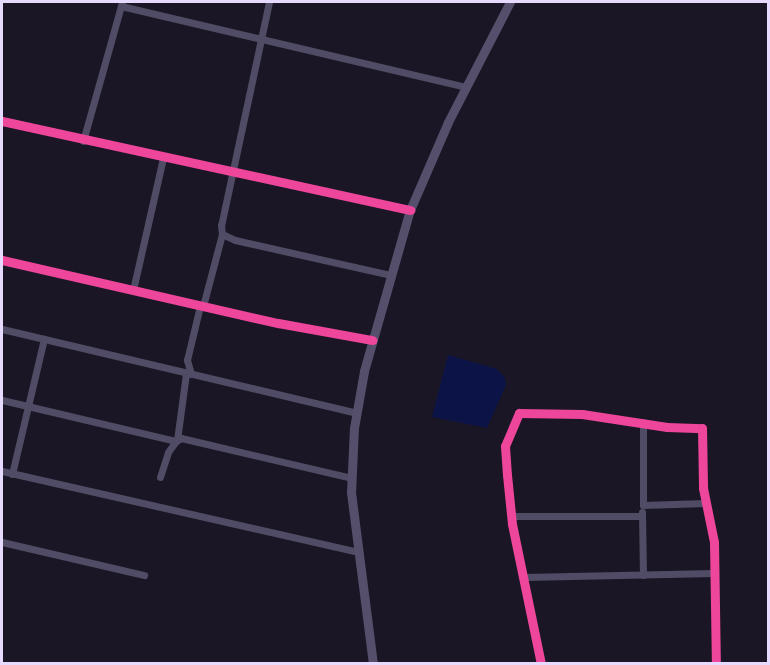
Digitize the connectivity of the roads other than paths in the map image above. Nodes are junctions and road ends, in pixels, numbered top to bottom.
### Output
1 (269, 2) edge
2 (510, 2) edge
3 (122, 4) edge
4 (261, 38) junction
5 (466, 87) junction
6 (2, 121) edge
7 (83, 141) junction
8 (163, 158) junction
9 (234, 173) junction
10 (410, 210) junction
11 (222, 234) junction
12 (2, 260) edge
13 (390, 275) junction
14 (133, 290) junction
15 (201, 306) junction
16 (2, 329) edge
17 (44, 339) junction
18 (372, 340) junction
19 (189, 374) junction
20 (2, 400) edge
21 (29, 406) junction
22 (356, 413) junction
23 (643, 422) junction
24 (177, 440) junction
25 (2, 471) edge
26 (12, 474) junction
27 (160, 477) dead end
28 (351, 478) junction
29 (706, 503) junction
30 (643, 505) junction
31 (511, 516) junction
32 (642, 516) junction
33 (2, 542) edge
34 (358, 552) junction
35 (714, 573) junction
36 (144, 575) dead end
37 (643, 575) junction
38 (524, 577) junction
39 (373, 663) edge
40 (541, 663) edge
41 (716, 663) edge

1 - 4 street
2 - 5 main road
3 - 4 street
3 - 7 street
4 - 5 street
4 - 9 street
5 - 10 main road
6 - 7 street
7 - 8 street
8 - 9 street
8 - 14 street
9 - 10 street
9 - 11 street
10 - 13 main road
11 - 13 street
11 - 15 street
12 - 14 street
13 - 18 main road
14 - 15 street
15 - 18 street
15 - 19 street
16 - 17 street
17 - 19 street
17 - 21 street
18 - 22 main road
19 - 22 street
19 - 24 street
20 - 21 street
21 - 24 street
21 - 26 street
22 - 28 main road
23 - 29 street
23 - 30 street
23 - 31 street
24 - 27 street
24 - 28 street
25 - 26 street
26 - 34 street
28 - 34 main road
29 - 30 street
29 - 35 street
30 - 32 street
31 - 32 street
31 - 38 street
32 - 37 street
33 - 36 street
34 - 39 main road
35 - 37 street
35 - 41 street
37 - 38 street
38 - 40 street

